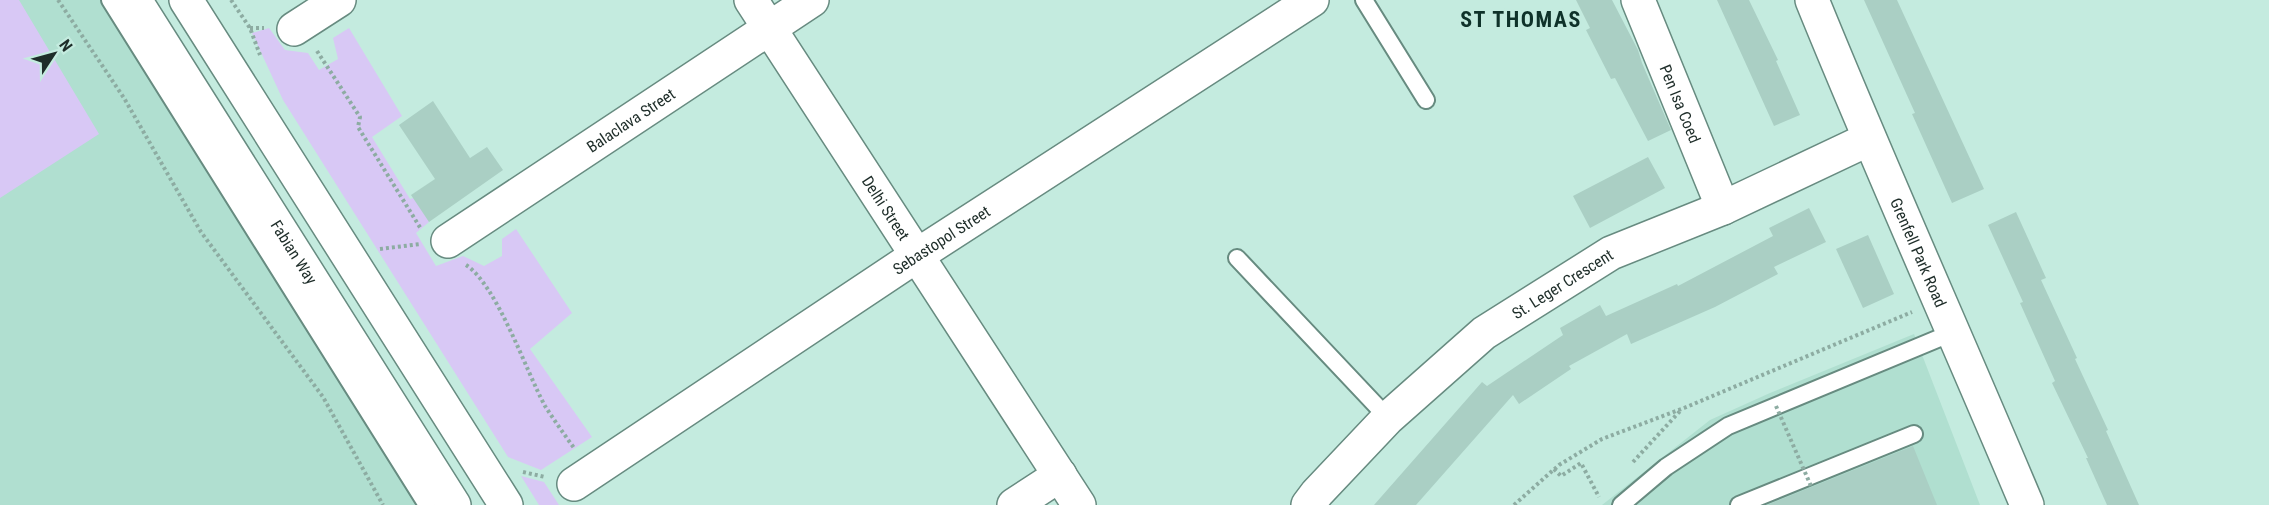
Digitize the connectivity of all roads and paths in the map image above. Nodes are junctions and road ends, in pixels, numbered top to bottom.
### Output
1 (58, 0) edge
2 (110, 0) edge
3 (135, 0) edge
4 (186, 0) edge
5 (339, 0) edge
6 (751, 0) edge
7 (812, 0) edge
8 (1312, 0) edge
9 (1364, 0) edge
10 (1638, 0) edge
11 (1812, 0) edge
12 (769, 28) junction
13 (294, 29) dead end
14 (1426, 100) dead end
15 (1869, 139) junction
16 (1723, 208) junction
17 (448, 241) joint
18 (373, 250) dead end
19 (916, 256) junction
20 (1237, 258) dead end
21 (1940, 300) junction
22 (1954, 332) junction
23 (1776, 406) junction
24 (1684, 408) junction
25 (1388, 418) junction
26 (1914, 435) dead end
27 (1630, 465) dead end
28 (1554, 469) junction
29 (1060, 475) junction
30 (574, 484) dead end
31 (1811, 486) dead end
32 (1607, 489) dead end
33 (1599, 498) junction
34 (383, 505) edge
35 (427, 505) edge
36 (454, 505) edge
37 (506, 505) edge
38 (1014, 505) edge
39 (1079, 505) edge
40 (1308, 505) edge
41 (1514, 505) edge
42 (1606, 505) edge
43 (1621, 505) edge
44 (1739, 505) edge
45 (2027, 505) edge

1 - 34 path
2 - 35 lane
3 - 36 main road, Fabian Way
4 - 37 main road
5 - 13 main road
6 - 12 main road, Delhi Street
7 - 12 main road, Balaclava Street
8 - 19 main road, Sebastopol Street
9 - 14 lane
10 - 16 main road, Pen Isa Coed
11 - 15 main road, Grenfell Park Road
12 - 17 main road, Balaclava Street
12 - 19 main road, Delhi Street
15 - 16 main road, St. Leger Crescent
15 - 21 main road, Grenfell Park Road
16 - 25 main road, St. Leger Crescent
17 - 18 path
19 - 29 main road, Delhi Street
19 - 30 main road, Sebastopol Street
20 - 25 lane
21 - 22 main road, Grenfell Park Road
21 - 24 path
22 - 23 lane
22 - 45 main road, Grenfell Park Road
23 - 31 path, bridge
23 - 43 lane
24 - 27 path
24 - 28 path
25 - 40 main road, St. Leger Crescent
26 - 44 lane
28 - 33 path
28 - 41 path
29 - 38 main road
29 - 39 main road, Delhi Street
32 - 33 path
33 - 42 path

